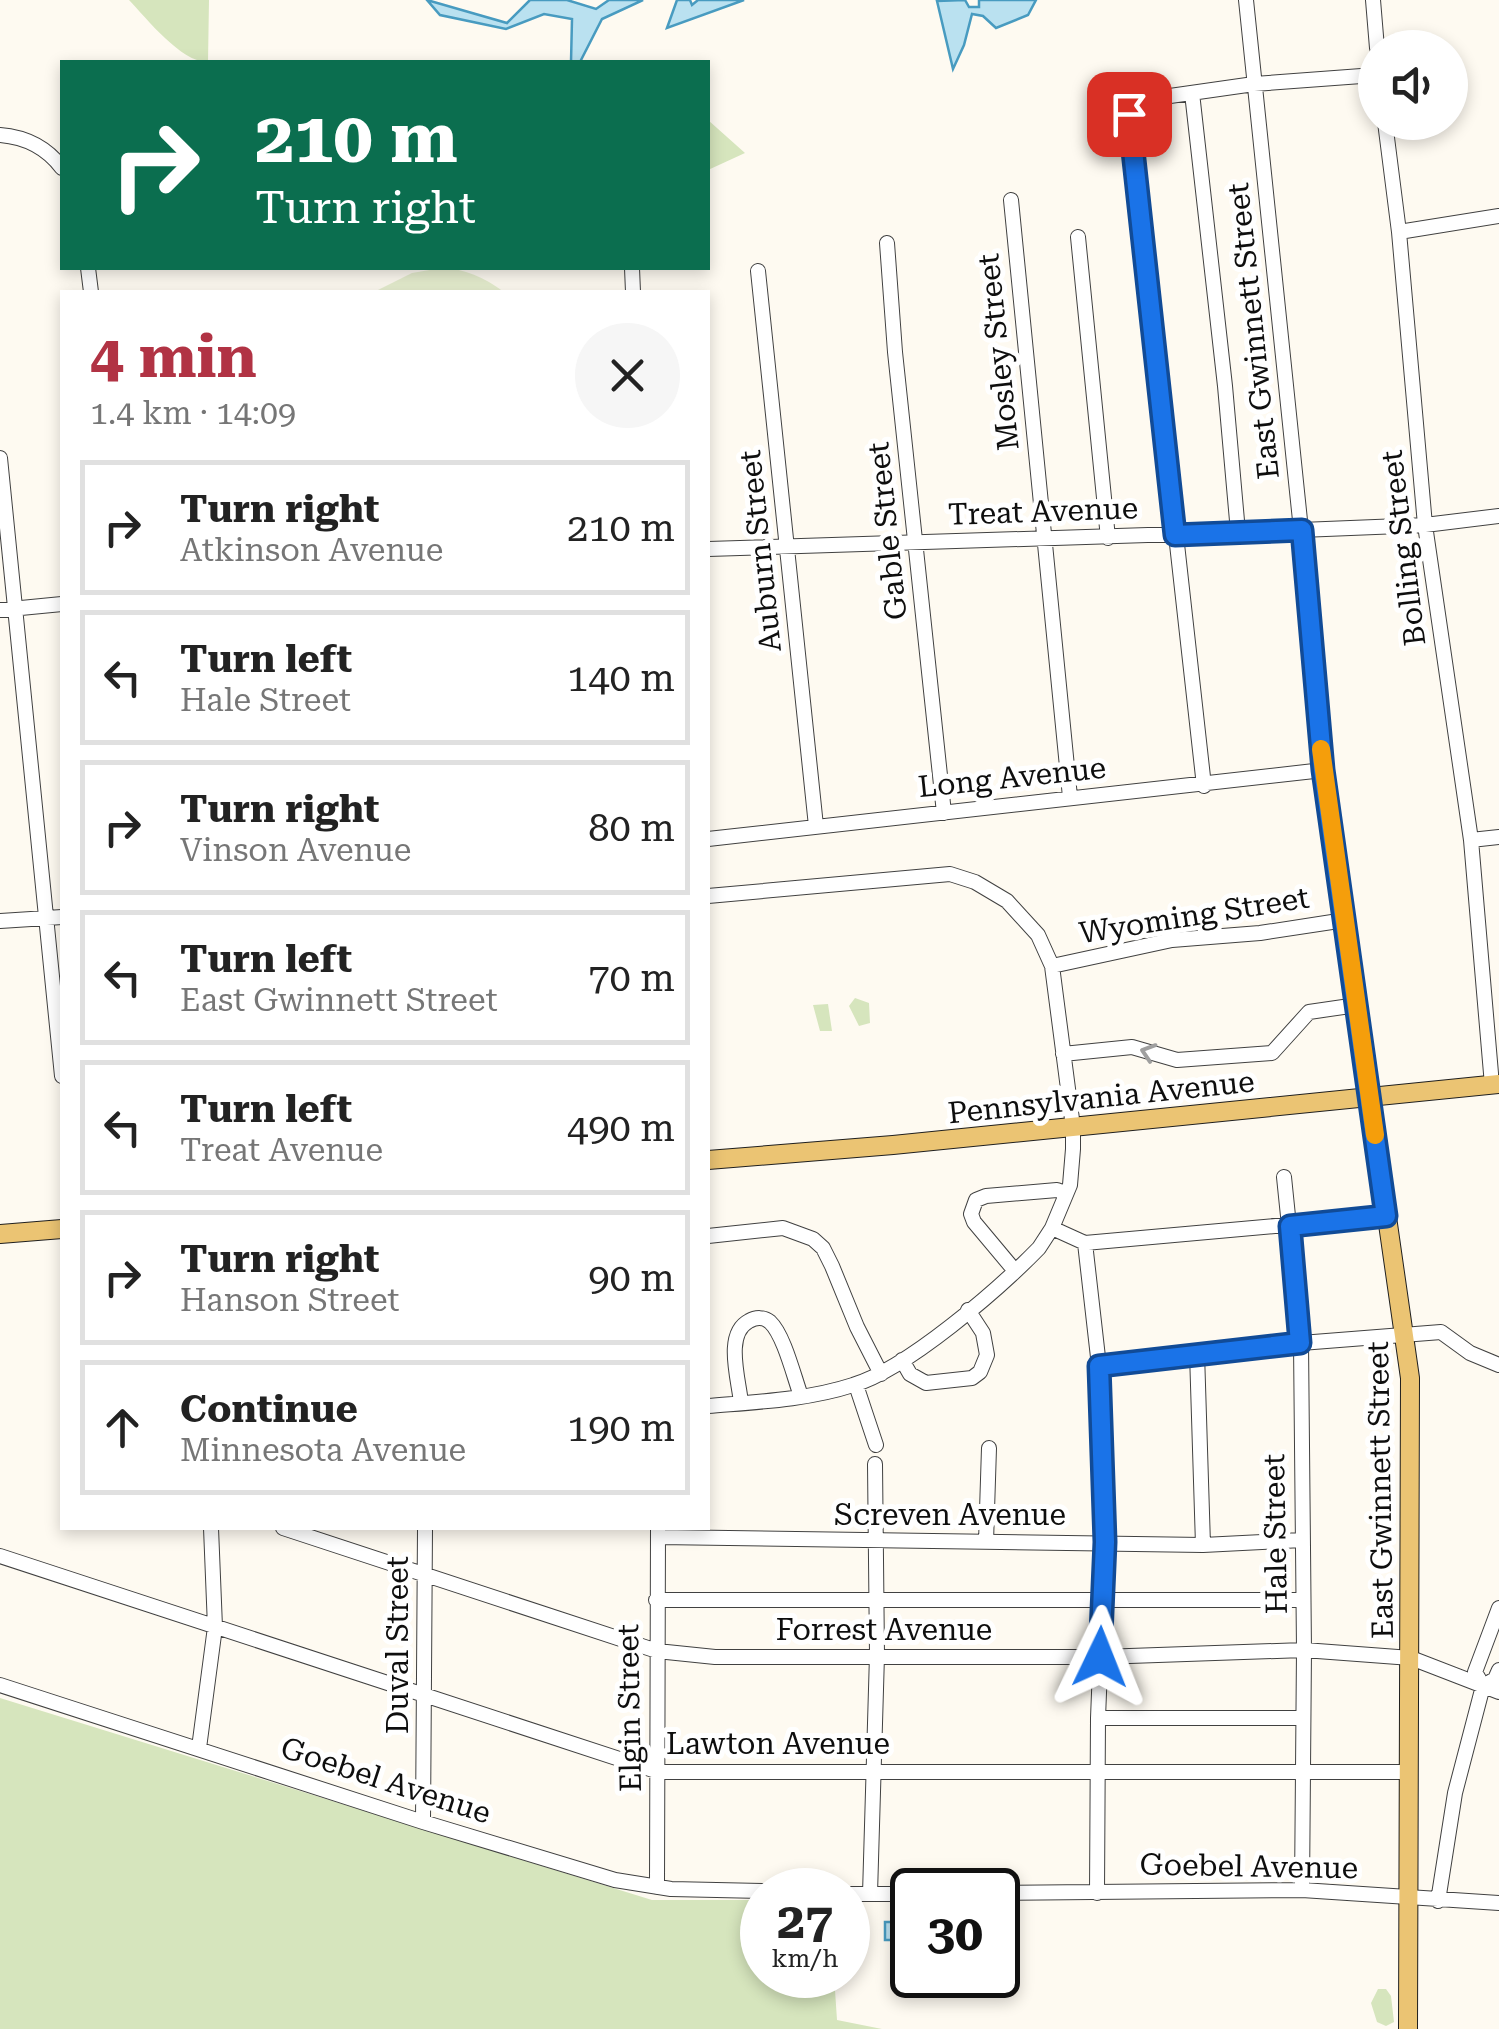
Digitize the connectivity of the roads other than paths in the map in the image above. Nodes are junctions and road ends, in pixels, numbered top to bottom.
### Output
1 (1246, 0) edge
2 (1373, 0) edge
3 (1376, 30) edge
4 (1358, 76) edge
5 (1254, 84) junction
6 (1192, 93) junction
7 (0, 135) edge
8 (1388, 140) edge
9 (60, 165) edge
10 (1011, 200) dead end
11 (1499, 216) edge
12 (1399, 232) junction
13 (1078, 237) dead end
14 (887, 243) dead end
15 (758, 271) dead end
16 (0, 458) edge
17 (1499, 516) edge
18 (1425, 525) junction
19 (1302, 530) junction
20 (1238, 532) junction
21 (1175, 535) junction
22 (1108, 538) junction
23 (1046, 540) junction
24 (916, 542) junction
25 (787, 546) junction
26 (710, 548) edge
27 (60, 604) edge
28 (8, 609) edge
29 (1323, 770) junction
30 (1204, 786) junction
31 (1070, 796) junction
32 (944, 812) junction
33 (816, 826) junction
34 (1499, 837) edge
35 (710, 839) edge
36 (1471, 840) junction
37 (710, 896) edge
38 (54, 917) edge
39 (1345, 920) junction
40 (0, 921) edge
41 (1052, 966) junction
42 (1357, 1005) junction
43 (60, 1036) edge
44 (1063, 1054) junction
45 (1496, 1084) edge
46 (1370, 1098) junction
47 (1073, 1127) junction
48 (710, 1160) edge
49 (1284, 1177) dead end
50 (1065, 1193) junction
51 (1386, 1216) junction
52 (1290, 1226) junction
53 (1052, 1228) junction
54 (60, 1229) edge
55 (0, 1234) edge
56 (710, 1236) edge
57 (1085, 1244) junction
58 (1015, 1271) junction
59 (968, 1310) junction
60 (1405, 1333) junction
61 (1300, 1343) junction
62 (1197, 1353) junction
63 (902, 1360) junction
64 (1499, 1365) edge
65 (1099, 1366) junction
66 (880, 1374) junction
67 (856, 1385) junction
68 (800, 1396) junction
69 (741, 1403) junction
70 (710, 1406) edge
71 (876, 1445) dead end
72 (989, 1448) dead end
73 (875, 1464) dead end
74 (211, 1530) edge
75 (289, 1530) edge
76 (425, 1530) edge
77 (658, 1532) edge
78 (1302, 1540) junction
79 (877, 1542) junction
80 (986, 1542) junction
81 (1105, 1542) junction
82 (1203, 1545) junction
83 (0, 1556) edge
84 (425, 1576) junction
85 (656, 1600) junction
86 (877, 1600) junction
87 (1303, 1600) junction
88 (1103, 1601) junction
89 (1499, 1608) edge
90 (215, 1628) junction
91 (1304, 1650) junction
92 (657, 1651) junction
93 (877, 1655) junction
94 (1100, 1657) junction
95 (1411, 1658) junction
96 (1499, 1670) edge
97 (0, 1685) edge
98 (1483, 1686) junction
99 (1499, 1692) edge
100 (424, 1695) junction
101 (1098, 1718) junction
102 (1302, 1718) junction
103 (199, 1748) junction
104 (873, 1771) junction
105 (658, 1772) junction
106 (1410, 1772) junction
107 (1098, 1773) junction
108 (1302, 1773) junction
109 (423, 1822) junction
110 (657, 1888) junction
111 (740, 1890) edge
112 (1302, 1890) junction
113 (1097, 1893) junction
114 (870, 1894) joint
115 (890, 1894) edge
116 (1020, 1894) edge
117 (1409, 1898) junction
118 (1438, 1901) junction
119 (1499, 1904) edge
120 (1408, 2029) edge

1 - 5 street, East Gwinnett Street
2 - 3 street
4 - 5 street
5 - 6 street
5 - 19 street, East Gwinnett Street
6 - 20 street
6 - 21 street
7 - 9 street
8 - 12 street, Bolling Street
10 - 23 street, Mosley Street
11 - 12 street
12 - 18 street, Bolling Street
13 - 22 street
14 - 24 street, Gable Street
15 - 25 street, Auburn Street
16 - 28 street
17 - 18 street, Treat Avenue
18 - 19 street, Treat Avenue
18 - 36 street, Bolling Street
19 - 20 street, Treat Avenue
19 - 29 street, East Gwinnett Street
20 - 21 street, Treat Avenue
21 - 22 street, Treat Avenue
21 - 30 street
22 - 23 street, Treat Avenue
23 - 24 street, Treat Avenue
23 - 31 street, Mosley Street
24 - 25 street, Treat Avenue
24 - 32 street, Gable Street
25 - 26 street, Treat Avenue
25 - 33 street, Auburn Street
27 - 28 street
28 - 38 street
29 - 30 street, Long Avenue
29 - 39 street, East Gwinnett Street
30 - 31 street, Long Avenue
31 - 32 street, Long Avenue
32 - 33 street, Long Avenue
33 - 35 street, Long Avenue
34 - 36 street
36 - 45 street, Bolling Street
37 - 41 street
38 - 40 street
38 - 43 street
39 - 41 street, Wyoming Street
39 - 42 street, East Gwinnett Street
41 - 44 street
42 -> 44 street
42 - 46 street, East Gwinnett Street
44 - 47 street
45 - 46 main road, Pennsylvania Avenue
46 - 47 main road, Pennsylvania Avenue
46 - 51 main road, East Gwinnett Street
47 - 48 main road, Pennsylvania Avenue
47 - 50 street
49 - 52 street, Hale Street
50 - 53 street
50 - 58 street
51 - 52 street
51 - 60 main road, East Gwinnett Street
52 - 57 street
52 - 61 street, Hale Street
53 - 57 street
53 - 58 street
54 - 55 main road
56 - 66 street
57 - 65 street
58 - 59 street
59 - 63 street
59 - 63 street
60 - 61 street
60 - 64 street
60 - 95 main road, East Gwinnett Street
61 - 62 street
61 - 78 street, Hale Street
62 - 65 street
62 - 82 street
63 - 66 street
65 - 81 street
66 - 67 street
67 - 68 street
67 - 71 street
68 - 69 street
68 - 69 street
69 - 70 street
72 - 80 street
73 - 79 street
74 - 90 street
75 - 84 street, Forrest Avenue
76 - 84 street, Duval Street
77 - 79 street, Screven Avenue
77 - 85 street, Elgin Street
78 - 82 street, Screven Avenue
78 - 87 street, Hale Street
79 - 80 street, Screven Avenue
79 - 86 street
80 - 81 street, Screven Avenue
81 - 82 street, Screven Avenue
81 - 88 street
83 - 90 street, Lawton Avenue
84 - 92 street, Forrest Avenue
84 - 100 street, Duval Street
85 - 86 street
85 - 92 street, Elgin Street
86 - 88 street
86 - 93 street
87 - 88 street
87 - 91 street, Hale Street
88 - 94 street
89 - 98 street
90 - 100 street, Lawton Avenue
90 - 103 street
91 - 94 street, Forrest Avenue
91 - 95 street, Forrest Avenue
91 - 102 street, Hale Street
92 - 93 street, Forrest Avenue
92 - 105 street, Elgin Street
93 - 94 street, Forrest Avenue
93 - 104 street
94 - 101 street
95 - 98 street, Forrest Avenue
95 - 106 main road, East Gwinnett Street
96 - 98 street
97 - 103 street, Goebel Avenue
98 - 99 street, Forrest Avenue
98 - 118 street
100 - 105 street, Lawton Avenue
100 - 109 street, Duval Street
101 - 102 street
101 - 107 street
102 - 108 street, Hale Street
103 - 109 street, Goebel Avenue
104 - 105 street, Lawton Avenue
104 - 107 street, Lawton Avenue
104 - 114 street
105 - 110 street, Elgin Street
106 - 108 street, Lawton Avenue
106 - 117 main road, East Gwinnett Street
107 - 108 street, Lawton Avenue
107 - 113 street
108 - 112 street, Hale Street
109 - 110 street, Goebel Avenue
110 - 111 street, Goebel Avenue
112 - 113 street, Goebel Avenue
112 - 117 street, Goebel Avenue
113 - 116 street, Goebel Avenue
114 - 115 street
117 - 118 street, Goebel Avenue
117 - 120 main road, East Gwinnett Street
118 - 119 street, Goebel Avenue

